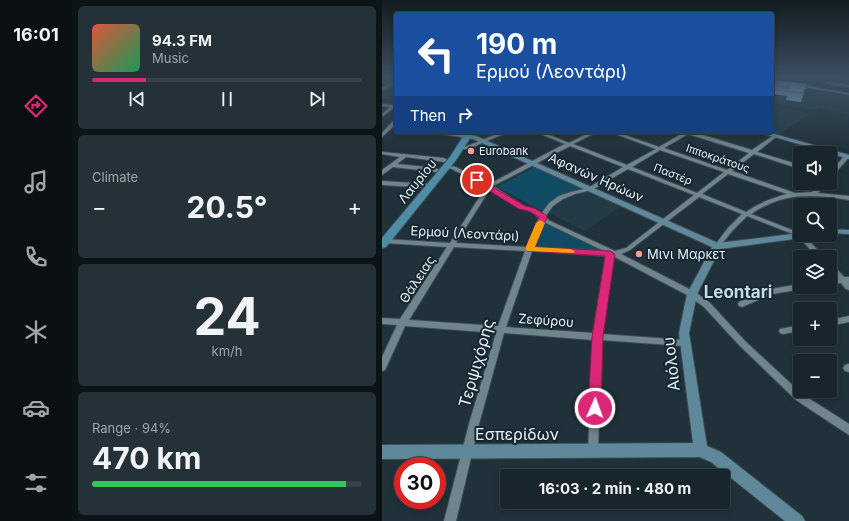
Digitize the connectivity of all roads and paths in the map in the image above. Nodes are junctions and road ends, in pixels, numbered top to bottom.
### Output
1 (382, 105) edge
2 (394, 106) edge
3 (394, 107) edge
4 (383, 115) edge
5 (394, 123) edge
6 (382, 126) edge
7 (390, 127) junction
8 (394, 128) edge
9 (466, 134) edge
10 (501, 134) edge
11 (543, 134) edge
12 (592, 134) edge
13 (618, 134) edge
14 (684, 134) edge
15 (694, 134) edge
16 (768, 134) edge
17 (382, 136) edge
18 (774, 136) junction
19 (483, 141) junction
20 (570, 144) junction
21 (460, 148) junction
22 (660, 148) junction
23 (752, 152) junction
24 (382, 153) edge
25 (404, 156) junction
26 (848, 157) edge
27 (445, 163) junction
28 (534, 163) junction
29 (392, 165) junction
30 (793, 165) edge
31 (628, 167) junction
32 (837, 169) edge
33 (436, 170) junction
34 (727, 172) junction
35 (382, 173) edge
36 (382, 183) edge
37 (426, 186) junction
38 (489, 186) junction
39 (590, 189) junction
40 (818, 190) edge
41 (697, 194) junction
42 (814, 194) junction
43 (795, 195) junction
44 (849, 198) edge
45 (746, 214) junction
46 (543, 217) junction
47 (662, 221) junction
48 (837, 231) edge
49 (793, 232) edge
50 (849, 232) edge
51 (793, 236) edge
52 (383, 240) edge
53 (807, 242) edge
54 (453, 245) junction
55 (717, 246) junction
56 (530, 249) junction
57 (815, 250) edge
58 (613, 254) junction
59 (837, 273) edge
60 (846, 280) edge
61 (849, 287) edge
62 (793, 288) edge
63 (692, 294) junction
64 (742, 304) dead end
65 (849, 319) edge
66 (382, 321) edge
67 (403, 322) junction
68 (837, 322) edge
69 (793, 329) edge
70 (500, 330) junction
71 (784, 331) dead end
72 (597, 337) junction
73 (684, 343) junction
74 (382, 368) edge
75 (849, 430) edge
76 (701, 450) junction
77 (594, 451) junction
78 (382, 452) edge
79 (467, 452) junction
80 (450, 521) edge
81 (797, 521) edge

1 - 2 street
3 - 4 street
5 - 7 street
6 - 7 street
7 - 8 street
7 - 17 street
9 - 19 street, Αφανών Ηρώων
9 - 21 main road, Λαυρίου
9 - 27 main road, Λαυρίου
10 - 19 street
11 - 20 street, Παστέρ
12 - 20 street
13 - 22 street, Ιπποκράτους
14 - 22 street, Τερψιχόρης
15 - 23 street
16 - 18 street
18 - 23 street
18 - 26 street
19 - 21 street
19 - 28 street, Αφανών Ηρώων
20 - 28 street
20 - 31 street, Παστέρ
21 - 27 main road, Λαυρίου
22 - 31 street, Τερψιχόρης
22 - 34 street, Ιπποκράτους
23 - 30 street
23 - 34 street
24 - 25 street
25 - 27 street
25 - 29 street
26 - 32 street
27 - 33 main road, Λαυρίου
27 - 37 main road, Λαυρίου
27 - 38 street
28 - 38 street
28 - 39 street, Αφανών Ηρώων
29 - 33 street
29 - 35 street
31 - 39 street, Τερψιχόρης
31 - 41 street, Παστέρ
33 - 37 main road, Λαυρίου
34 - 41 street
34 - 43 street, Ιπποκράτους
36 - 37 street
37 - 52 main road, Λαυρίου
38 - 46 street
38 - 54 street, Θάλειας
39 - 46 street, Τερψιχόρης
39 - 47 street, Αφανών Ηρώων
40 - 42 street
41 - 45 street, Παστέρ
41 - 47 street
42 - 43 street
42 - 44 street
43 - 45 street
45 - 49 street, Παστέρ
45 - 55 street
46 - 56 street, Τερψιχόρης
46 - 58 street
47 - 55 street, Αφανών Ηρώων
47 - 58 street
48 - 50 street
51 - 55 street
52 - 54 street, Ερμού (Λεοντάρι)
53 - 57 street
54 - 56 street, Ερμού (Λεοντάρι)
54 - 67 street, Θάλειας
55 - 63 street, Αιόλου
56 - 58 street, Ερμού (Λεοντάρι)
56 - 70 street, Τερψιχόρης
58 - 63 street
58 - 72 street
59 - 60 street
60 - 61 street
62 - 64 street
63 - 73 street, Αιόλου
63 - 75 street
65 - 68 street
66 - 67 street, Ζεφύρου
67 - 70 street, Ζεφύρου
67 - 74 street, Θάλειας
69 - 71 street
70 - 72 street, Ζεφύρου
70 - 79 street, Τερψιχόρης
72 - 73 street, Ζεφύρου
72 - 77 street
73 - 76 street, Αιόλου
76 - 77 street, Εσπερίδων
76 - 81 street
77 - 79 street, Εσπερίδων
78 - 79 street, Εσπερίδων
79 - 80 street, Τερψιχόρης

